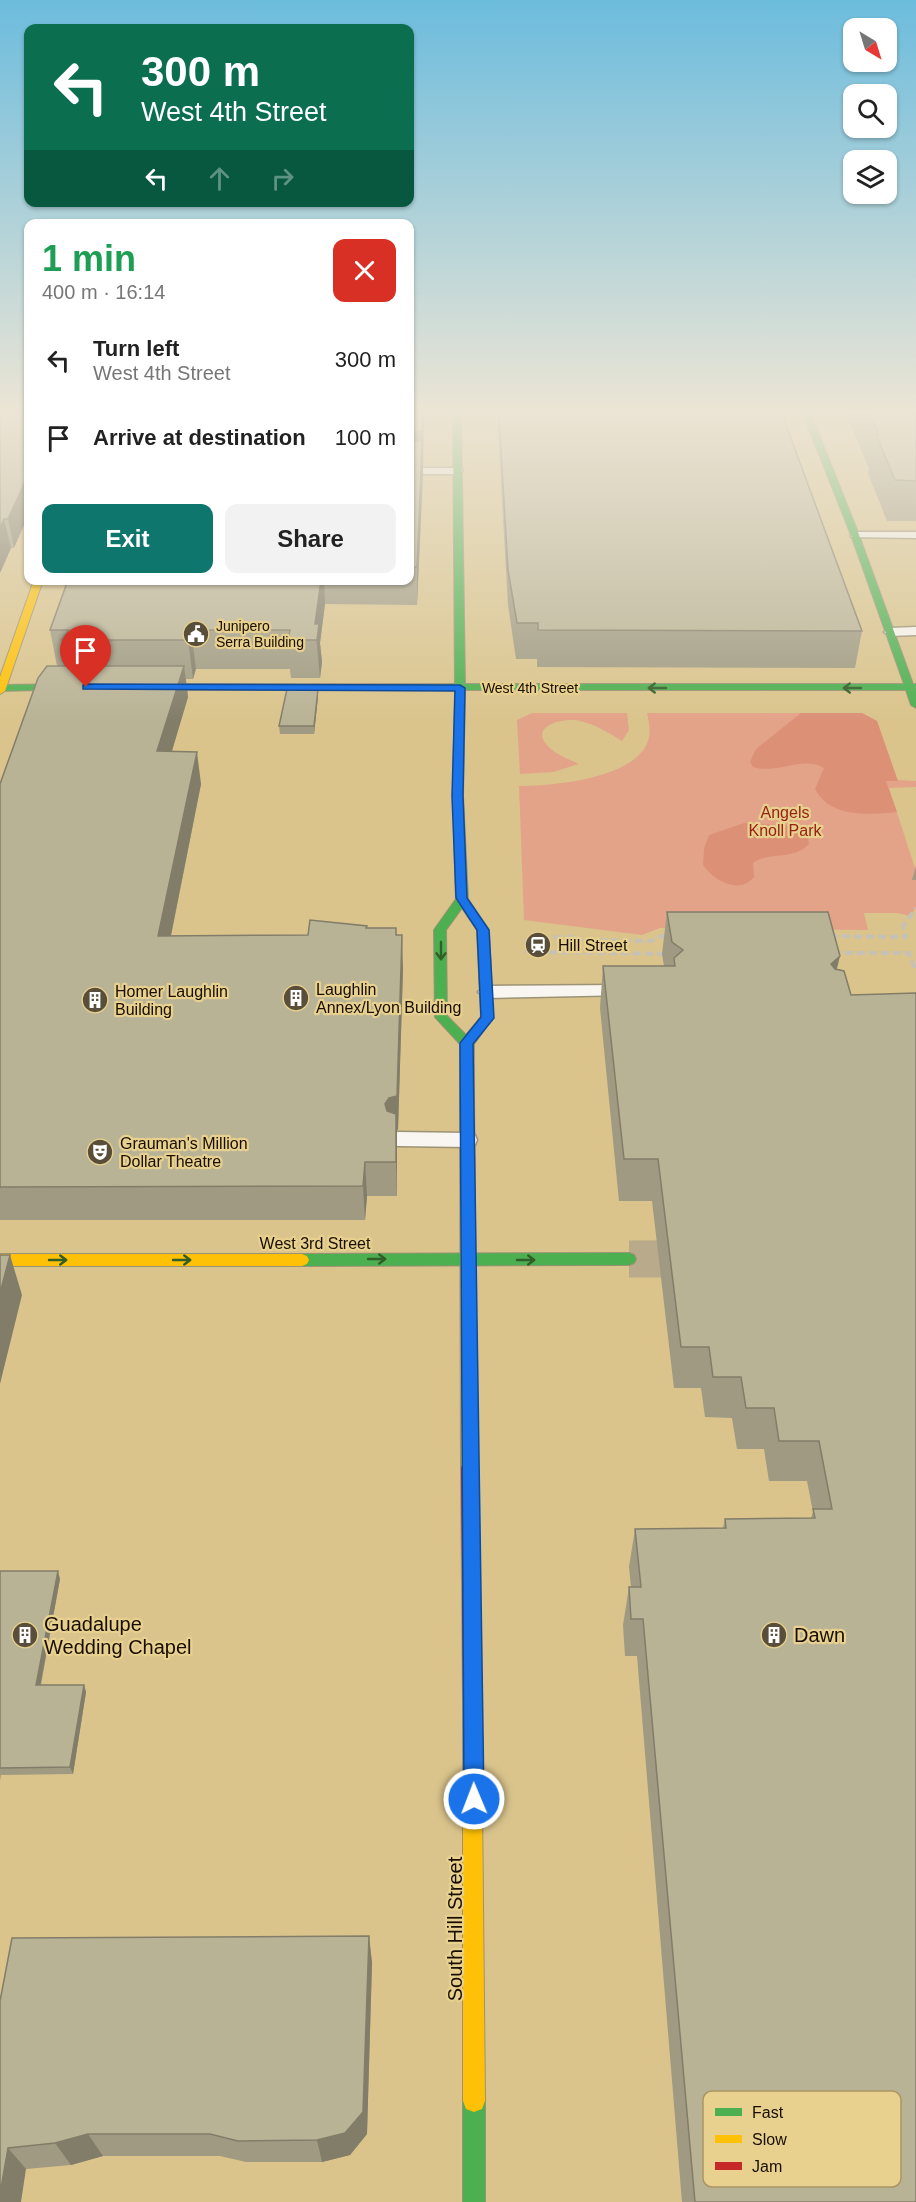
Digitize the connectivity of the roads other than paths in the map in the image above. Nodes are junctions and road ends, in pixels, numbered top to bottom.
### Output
1 (458, 517) edge
2 (848, 517) edge
3 (855, 535) junction
4 (916, 535) edge
5 (37, 585) edge
6 (916, 631) edge
7 (890, 632) junction
8 (89, 687) edge
9 (124, 687) edge
10 (913, 687) edge
11 (460, 688) junction
12 (0, 689) edge
13 (916, 705) edge
14 (462, 898) junction
15 (644, 991) edge
16 (486, 992) junction
17 (467, 1043) junction
18 (398, 1139) edge
19 (468, 1140) junction
20 (629, 1259) tunnel mouth
21 (0, 1260) edge
22 (467, 1260) junction
23 (474, 2202) edge

1 - 11 main road
2 - 3 main road
3 - 4 lane
3 - 7 main road
5 - 12 main road
6 - 7 lane
7 - 10 main road
8 - 12 main road
9 - 11 main road, West 4th Street
10 -> 11 main road, West 4th Street
10 - 13 main road
11 - 14 main road
14 - 16 main road
14 -> 17 main road
15 - 16 lane
16 - 17 main road
17 - 19 main road, South Hill Street
18 - 19 lane
19 - 22 main road, South Hill Street
22 -> 20 main road, West 3rd Street
21 -> 22 main road, West 3rd Street
22 - 23 main road, South Hill Street

